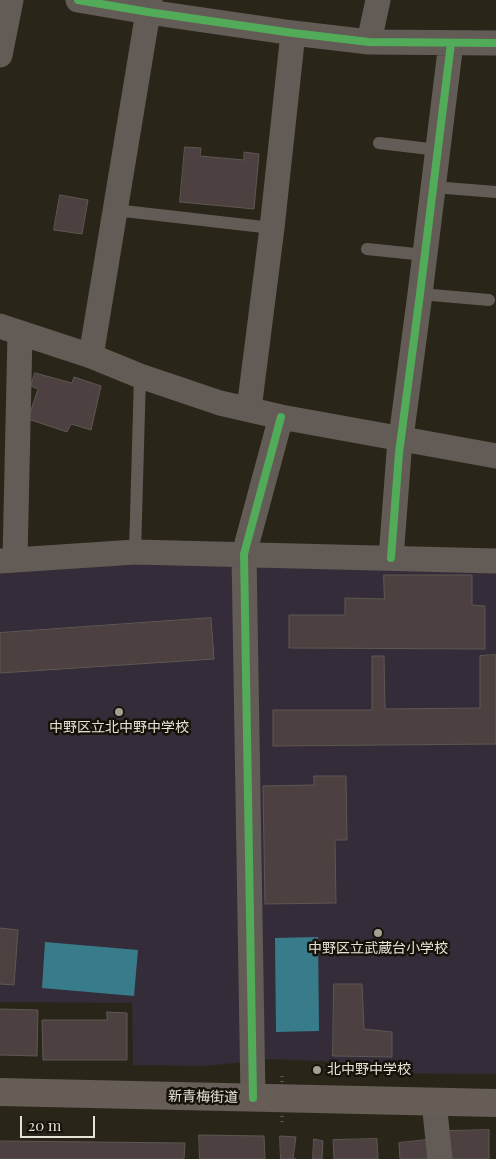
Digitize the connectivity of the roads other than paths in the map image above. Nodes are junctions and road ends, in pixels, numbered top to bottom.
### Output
1 (11, 0) edge
2 (78, 0) edge
3 (378, 0) edge
4 (149, 6) edge
5 (293, 33) junction
6 (369, 42) junction
7 (451, 42) junction
8 (496, 43) edge
9 (0, 55) edge
10 (379, 143) dead end
11 (438, 150) junction
12 (433, 187) junction
13 (496, 192) edge
14 (115, 210) junction
15 (272, 228) junction
16 (367, 249) dead end
17 (425, 255) junction
18 (420, 294) junction
19 (490, 300) dead end
20 (10, 329) edge
21 (91, 356) junction
22 (140, 376) junction
23 (248, 410) junction
24 (281, 417) junction
25 (401, 439) junction
26 (496, 456) edge
27 (135, 552) junction
28 (244, 554) junction
29 (391, 558) junction
30 (8, 560) edge
31 (496, 561) edge
32 (0, 1092) edge
33 (253, 1098) junction
34 (434, 1102) junction
35 (496, 1103) edge
36 (440, 1159) edge

1 - 9 street
2 - 4 street
3 - 6 street
4 - 5 street
4 - 14 street
5 - 6 street
5 - 15 street
6 - 7 street
7 - 8 street
7 - 11 street
10 - 11 lane
11 - 12 street
12 - 13 lane
12 - 17 street
14 - 15 lane
14 - 21 street
15 - 23 street
16 - 17 lane
17 - 18 street
18 - 19 lane
18 - 25 street
20 - 21 street
20 - 30 street
21 - 22 street
22 - 23 street
22 - 27 lane
23 - 24 street
24 - 25 street
24 - 28 street
25 - 26 street
25 - 29 street
27 - 28 street
27 - 30 street
28 - 29 street
28 - 33 street
29 - 31 street
32 - 33 main road, 新青梅街道
33 - 34 main road, 新青梅街道
34 - 35 main road, 新青梅街道
34 - 36 street

